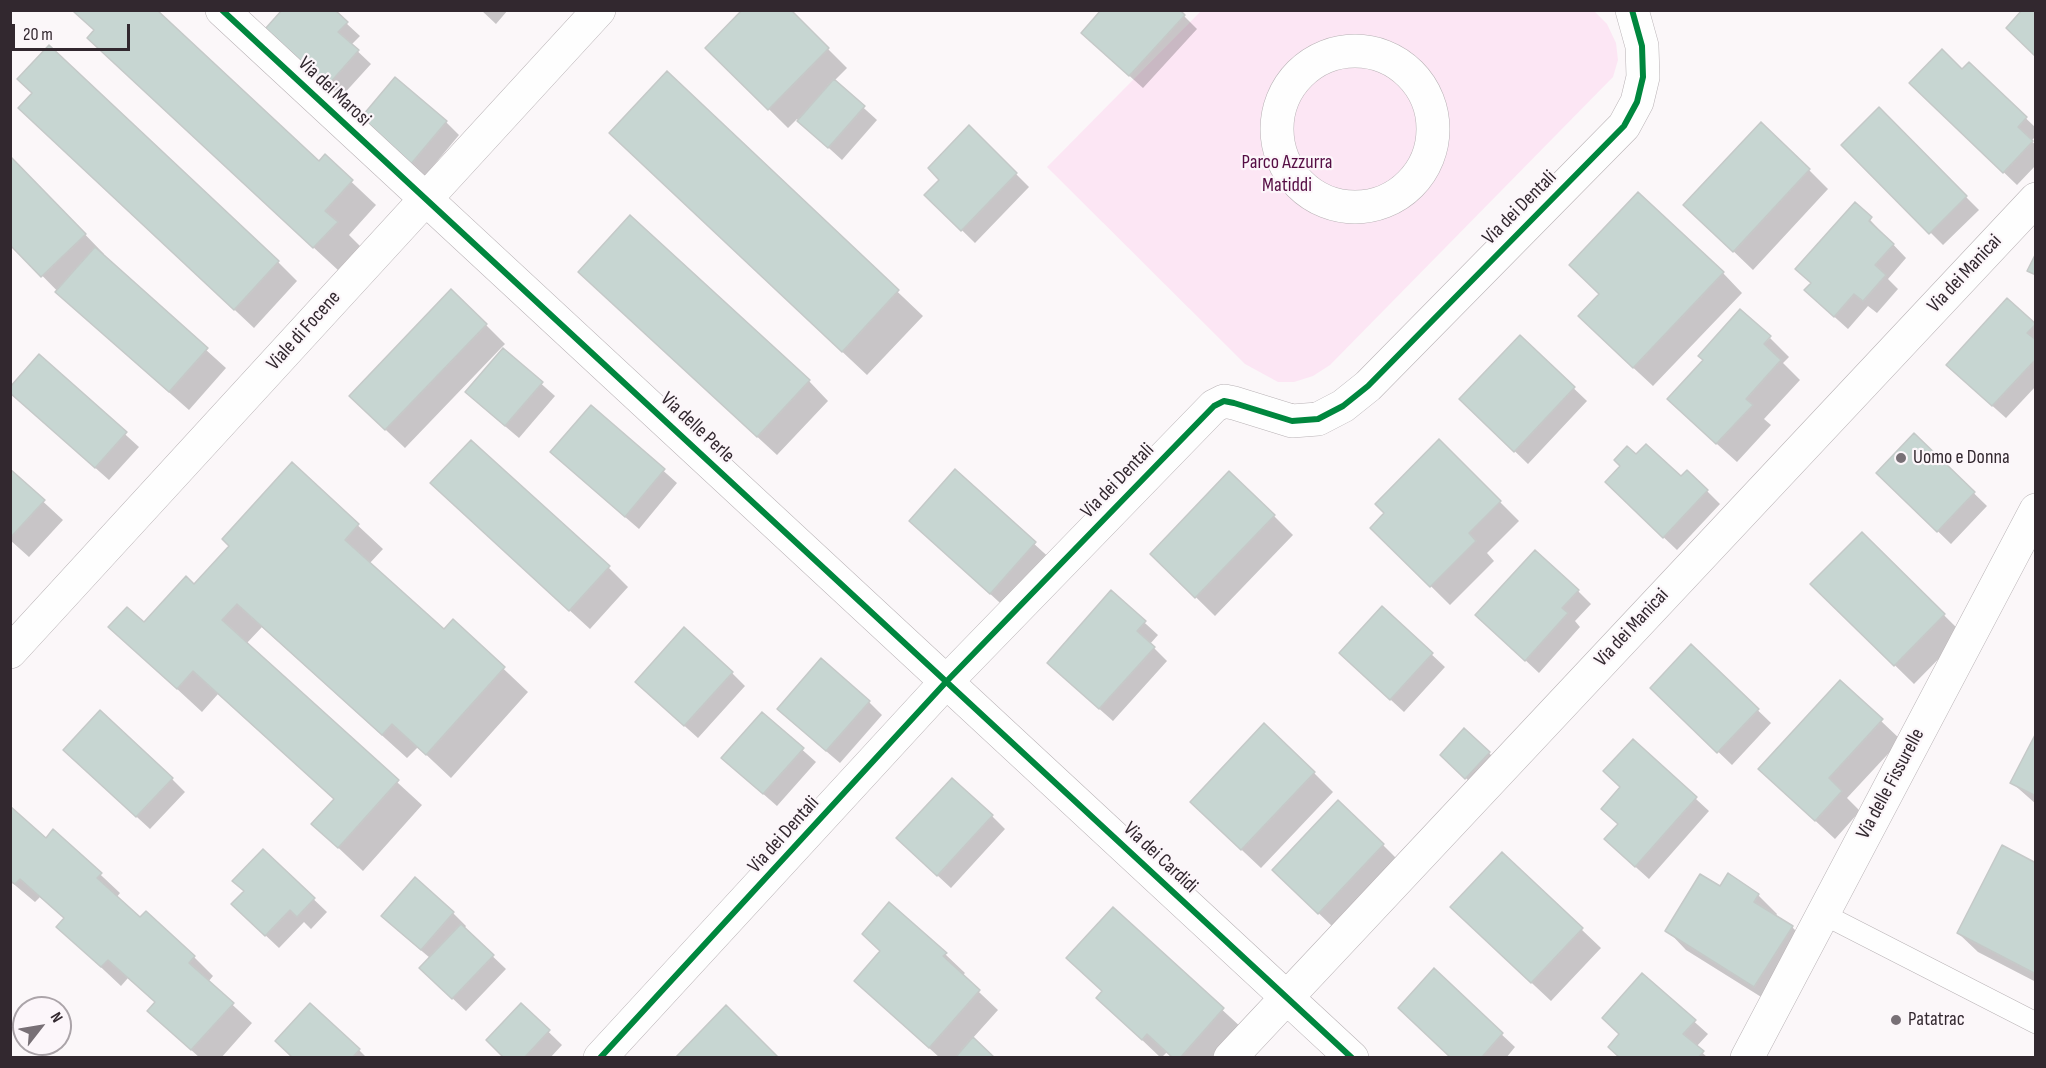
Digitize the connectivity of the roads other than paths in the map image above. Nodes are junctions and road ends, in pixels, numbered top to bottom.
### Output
1 (222, 10) edge
2 (599, 10) edge
3 (1632, 10) edge
4 (1411, 75) joint
5 (424, 199) junction
6 (2036, 199) edge
7 (2036, 510) edge
8 (10, 652) edge
9 (946, 682) junction
10 (1823, 914) junction
11 (1286, 996) junction
12 (2036, 1023) edge
13 (600, 1058) edge
14 (1230, 1058) edge
15 (1352, 1058) edge
16 (1748, 1058) edge

1 - 5 street, Via dei Marosi
2 - 5 street, Viale di Focene
3 - 9 street, Via dei Dentali
4 - 4 street
5 - 8 street, Viale di Focene
5 - 9 street, Via delle Perle
6 - 11 street, Via dei Manicai
7 - 10 street, Via delle Fissurelle
9 - 11 street, Via dei Cardidi
9 - 13 street, Via dei Dentali
10 - 12 lane
10 - 16 street, Via delle Fissurelle
11 - 14 street, Via dei Manicai
11 - 15 street, Via dei Cardidi

